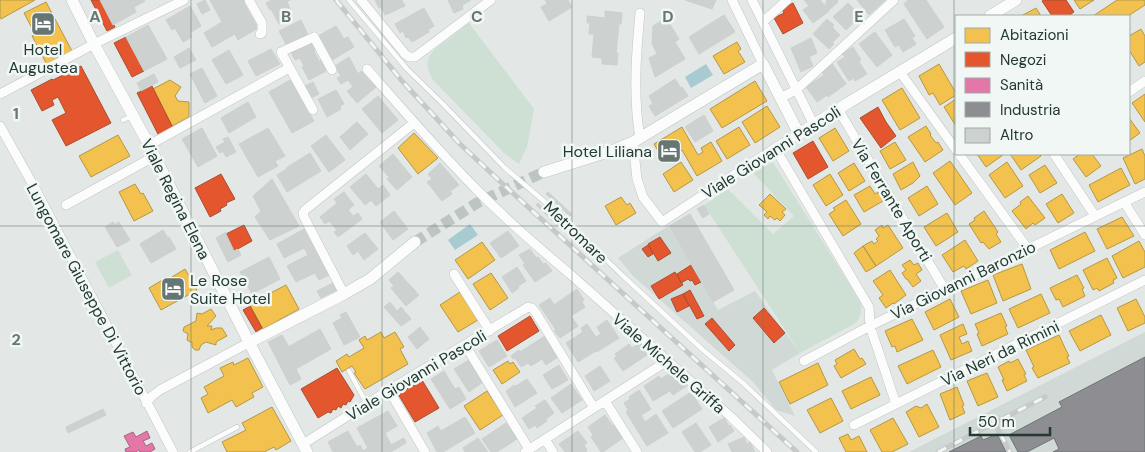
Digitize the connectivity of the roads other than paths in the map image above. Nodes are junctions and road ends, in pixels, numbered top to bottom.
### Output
1 (72, 0) edge
2 (184, 0) edge
3 (249, 0) edge
4 (349, 0) edge
5 (361, 0) edge
6 (492, 0) edge
7 (732, 0) edge
8 (752, 0) edge
9 (787, 0) edge
10 (894, 0) edge
11 (1016, 0) edge
12 (640, 12) dead end
13 (992, 15) edge
14 (763, 22) junction
15 (260, 34) dead end
16 (955, 39) edge
17 (94, 44) junction
18 (763, 64) junction
19 (289, 68) junction
20 (367, 69) dead end
21 (332, 70) dead end
22 (900, 72) junction
23 (1145, 81) edge
24 (796, 90) junction
25 (1130, 91) edge
26 (0, 94) edge
27 (780, 98) junction
28 (313, 110) dead end
29 (838, 110) junction
30 (414, 123) junction
31 (814, 125) junction
32 (0, 126) edge
33 (799, 134) junction
34 (637, 140) junction
35 (149, 145) junction
36 (775, 148) junction
37 (955, 149) edge
38 (960, 155) edge
39 (1055, 155) edge
40 (155, 156) junction
41 (544, 172) tunnel mouth
42 (1145, 192) edge
43 (1124, 202) junction
44 (66, 205) dead end
45 (1095, 216) junction
46 (1145, 235) edge
47 (415, 242) tunnel mouth
48 (1028, 249) junction
49 (454, 274) dead end
50 (1145, 280) edge
51 (945, 290) junction
52 (344, 294) junction
53 (870, 326) junction
54 (490, 331) junction
55 (250, 342) junction
56 (465, 345) junction
57 (667, 361) junction
58 (804, 361) dead end
59 (349, 371) dead end
60 (389, 390) junction
61 (605, 401) junction
62 (146, 403) junction
63 (367, 404) junction
64 (896, 404) junction
65 (594, 408) junction
66 (854, 425) dead end
67 (237, 426) dead end
68 (544, 439) junction
69 (305, 448) edge
70 (527, 450) edge
71 (173, 452) edge
72 (190, 452) edge
73 (425, 452) edge
74 (552, 452) edge
75 (637, 452) edge
76 (767, 452) edge
77 (816, 452) edge

1 - 17 street, Viale Regina Elena
2 - 17 street
3 - 15 street
4 - 77 lane, Metromare
5 - 6 street
7 - 18 street
8 - 14 street
9 - 14 street
10 - 24 street
11 - 13 street
12 - 34 street, Viale Giovanni Pascoli
14 - 24 street
16 - 22 street, Viale Giovanni Pascoli
17 - 26 street
17 - 35 street, Viale Regina Elena
18 - 27 street
18 - 34 street
19 - 21 street
19 - 28 street
19 - 35 street
20 - 30 street, Viale Michele Griffa
22 - 29 street, Viale Giovanni Pascoli
22 - 37 street
23 - 25 street
24 - 27 street
24 - 31 street
27 - 33 street
29 - 31 street, Viale Giovanni Pascoli
29 - 51 street, Via Ferrante Aporti
30 - 52 street
30 - 57 street, Viale Michele Griffa
31 - 33 street, Viale Giovanni Pascoli
32 - 62 street, Lungomare Giuseppe Di Vittorio
33 - 36 street, Viale Giovanni Pascoli
34 - 36 street, Viale Giovanni Pascoli
34 - 41 street
35 - 40 street, Viale Regina Elena
36 - 53 street
38 - 48 street
39 - 45 street
40 - 44 street
40 - 55 street, Viale Regina Elena
42 - 43 street, Via Giovanni Baronzio
43 - 45 street, Via Giovanni Baronzio
43 - 46 street
45 - 48 street, Via Giovanni Baronzio
47 - 52 street
48 - 51 street, Via Giovanni Baronzio
49 - 54 street
50 - 64 street, Via Neri da Rimini
51 - 53 street, Via Giovanni Baronzio
52 - 55 street
53 - 58 street, Via Giovanni Baronzio
53 - 64 street
54 - 56 street, Viale Giovanni Pascoli
54 - 65 street, Viale Giovanni Pascoli
55 - 62 street
55 - 69 street, Viale Regina Elena
56 - 60 street, Viale Giovanni Pascoli
56 - 70 street
57 - 61 street
57 - 76 street, Viale Michele Griffa
59 - 63 lane
60 - 63 street, Viale Giovanni Pascoli
60 - 73 street
61 - 65 street
61 - 75 street
62 - 71 street, Lungomare Giuseppe Di Vittorio
63 - 69 street, Viale Giovanni Pascoli
64 - 66 street, Via Neri da Rimini
65 - 68 street
67 - 72 lane
68 - 70 street
68 - 74 street

